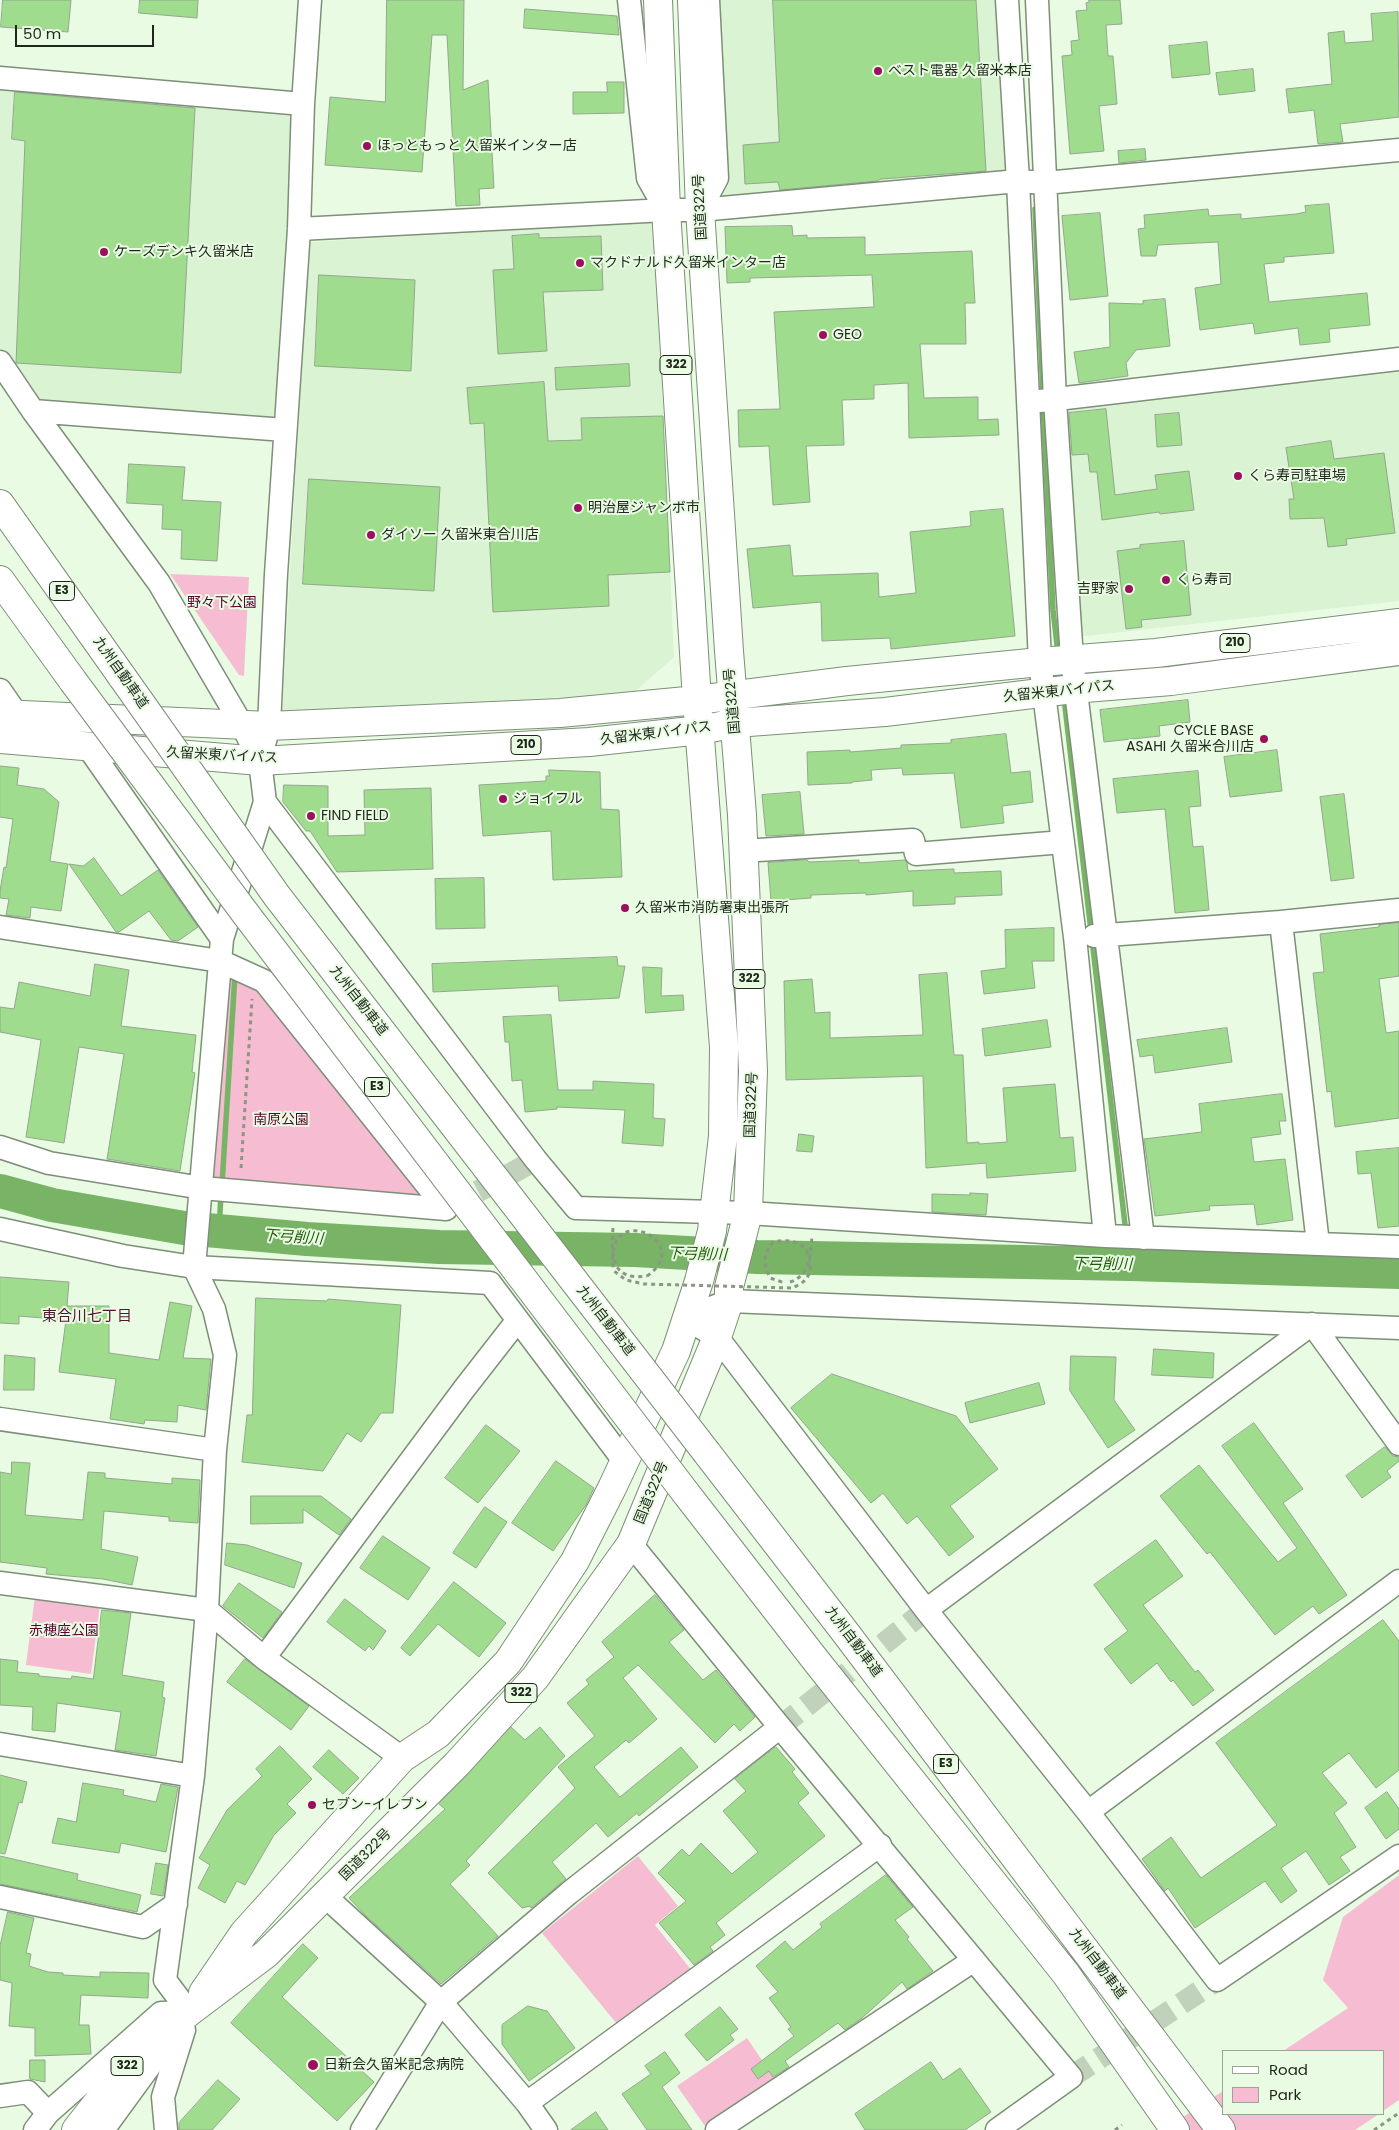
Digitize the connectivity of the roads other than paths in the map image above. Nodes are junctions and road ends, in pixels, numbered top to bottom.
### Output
1 (310, 0) edge
2 (629, 0) edge
3 (658, 0) edge
4 (692, 0) edge
5 (708, 0) edge
6 (1007, 0) edge
7 (1037, 0) edge
8 (0, 78) edge
9 (303, 104) junction
10 (1399, 150) edge
11 (1018, 181) junction
12 (1045, 183) junction
13 (666, 210) junction
14 (700, 210) junction
15 (299, 229) junction
16 (1399, 360) edge
17 (0, 362) edge
18 (1055, 400) junction
19 (1028, 402) junction
20 (33, 411) junction
21 (284, 430) junction
22 (0, 504) edge
23 (5, 589) edge
24 (1399, 623) edge
25 (1399, 651) edge
26 (1058, 661) junction
27 (0, 690) edge
28 (1061, 690) junction
29 (732, 696) junction
30 (697, 700) junction
31 (9, 715) edge
32 (735, 723) junction
33 (242, 725) junction
34 (269, 726) junction
35 (701, 730) junction
36 (0, 739) edge
37 (88, 747) junction
38 (260, 761) junction
39 (265, 802) junction
40 (1063, 842) junction
41 (743, 850) junction
42 (1399, 910) edge
43 (1281, 922) junction
44 (0, 927) edge
45 (1107, 935) junction
46 (1075, 938) junction
47 (222, 939) junction
48 (220, 961) junction
49 (0, 1147) edge
50 (202, 1188) junction
51 (713, 1222) junction
52 (746, 1224) junction
53 (0, 1229) edge
54 (1105, 1236) junction
55 (1143, 1238) junction
56 (1318, 1244) junction
57 (1399, 1247) edge
58 (194, 1267) junction
59 (729, 1294) junction
60 (685, 1318) junction
61 (517, 1321) junction
62 (1312, 1324) junction
63 (1399, 1328) edge
64 (717, 1336) junction
65 (0, 1419) edge
66 (1399, 1444) edge
67 (214, 1450) junction
68 (624, 1461) junction
69 (631, 1544) junction
70 (1399, 1581) edge
71 (0, 1583) edge
72 (208, 1610) junction
73 (926, 1610) junction
74 (264, 1658) junction
75 (780, 1727) junction
76 (0, 1744) edge
77 (402, 1758) junction
78 (193, 1776) junction
79 (1088, 1812) junction
80 (880, 1845) junction
81 (1399, 1856) edge
82 (325, 1896) junction
83 (0, 1898) edge
84 (176, 1904) junction
85 (974, 1960) junction
86 (441, 2002) junction
87 (189, 2012) junction
88 (0, 2096) edge
89 (527, 2103) junction
90 (42, 2122) edge
91 (76, 2130) edge
92 (103, 2130) edge
93 (166, 2130) edge
94 (362, 2130) edge
95 (546, 2130) edge
96 (717, 2130) edge
97 (997, 2130) edge
98 (1175, 2130) edge
99 (1221, 2130) edge

1 - 9 street
2 - 13 street
3 - 13 highway, 国道322号 / 322
4 - 14 highway, 国道322号 / 322
5 - 14 street
6 - 11 street
7 - 12 street
8 - 9 street
9 - 15 street
10 - 12 street
11 - 12 street
11 - 14 street
11 - 19 street
12 - 18 street
13 - 14 street
13 - 15 street
13 - 30 highway, 国道322号 / 322
14 - 29 highway, 国道322号 / 322
15 - 21 street
16 - 18 street
17 - 20 street
18 - 19 street
18 - 26 street
19 - 26 street
20 - 21 street
20 - 33 street
21 - 34 street
22 - 99 highway, 九州自動車道 / E3, bridge
23 - 98 highway, E3, bridge
24 - 26 highway, 久留米東バイパス / 210
25 - 28 highway, 久留米東バイパス / 210
26 - 28 street
26 - 28 street
26 - 29 highway, 久留米東バイパス / 210
27 - 31 street
28 - 32 highway, 久留米東バイパス / 210
28 - 40 street
28 - 45 street
29 - 30 highway, 久留米東バイパス / 210
29 - 32 highway, 国道322号 / 322
30 - 34 highway, 久留米東バイパス / 210
30 - 35 highway, 国道322号 / 322
31 - 33 highway, 久留米東バイパス / 210
31 - 37 street
32 - 35 highway, 久留米東バイパス / 210
32 - 41 highway, 国道322号 / 322
33 - 34 highway, 久留米東バイパス / 210
33 - 38 street
34 - 38 street
35 - 38 highway, 久留米東バイパス / 210
35 - 51 highway, 国道322号 / 322
36 - 37 highway, 久留米東バイパス / 210
37 - 38 highway, 久留米東バイパス / 210
37 - 47 street
38 - 39 street
39 - 47 street
39 - 51 street
40 - 41 street
40 - 46 street
41 - 52 highway, 国道322号 / 322
42 - 43 street
43 - 45 street
43 - 56 street
44 - 48 street
45 - 46 street
45 - 55 street
46 - 54 street
47 - 48 street
48 - 50 street
48 - 50 street
49 - 50 street
50 - 58 street
51 - 52 street
51 - 60 highway, 国道322号 / 322
52 - 54 street
52 - 59 highway, 国道322号 / 322
53 - 58 street
54 - 55 street
55 - 56 street
56 - 57 street
58 - 61 street
58 - 67 street
59 - 60 street
59 - 62 street
59 - 64 highway, 国道322号 / 322
60 - 64 street
60 - 68 highway, 国道322号 / 322
61 - 68 street
61 - 74 street
62 - 63 street
62 - 66 street
62 - 73 street
64 - 69 highway, 国道322号 / 322
64 - 73 street
65 - 67 street
67 - 72 street
68 - 77 highway, 国道322号 / 322
69 - 75 street
69 - 82 highway, 国道322号 / 322
70 - 79 street
71 - 72 street
72 - 74 street
72 - 78 street
73 - 79 street
74 - 77 street
75 - 80 street
75 - 86 street
76 - 78 street
77 - 87 highway, 国道322号 / 322
78 - 84 street
79 - 81 street
80 - 85 street
80 - 89 street
82 - 86 street
82 - 87 highway, 国道322号 / 322
83 - 84 street
84 - 87 street
85 - 96 street
85 - 97 street
86 - 89 street
86 - 94 street
87 - 90 street
87 - 91 highway, 国道322号 / 322
87 - 92 street
87 - 93 street
88 - 90 street
89 - 95 street

